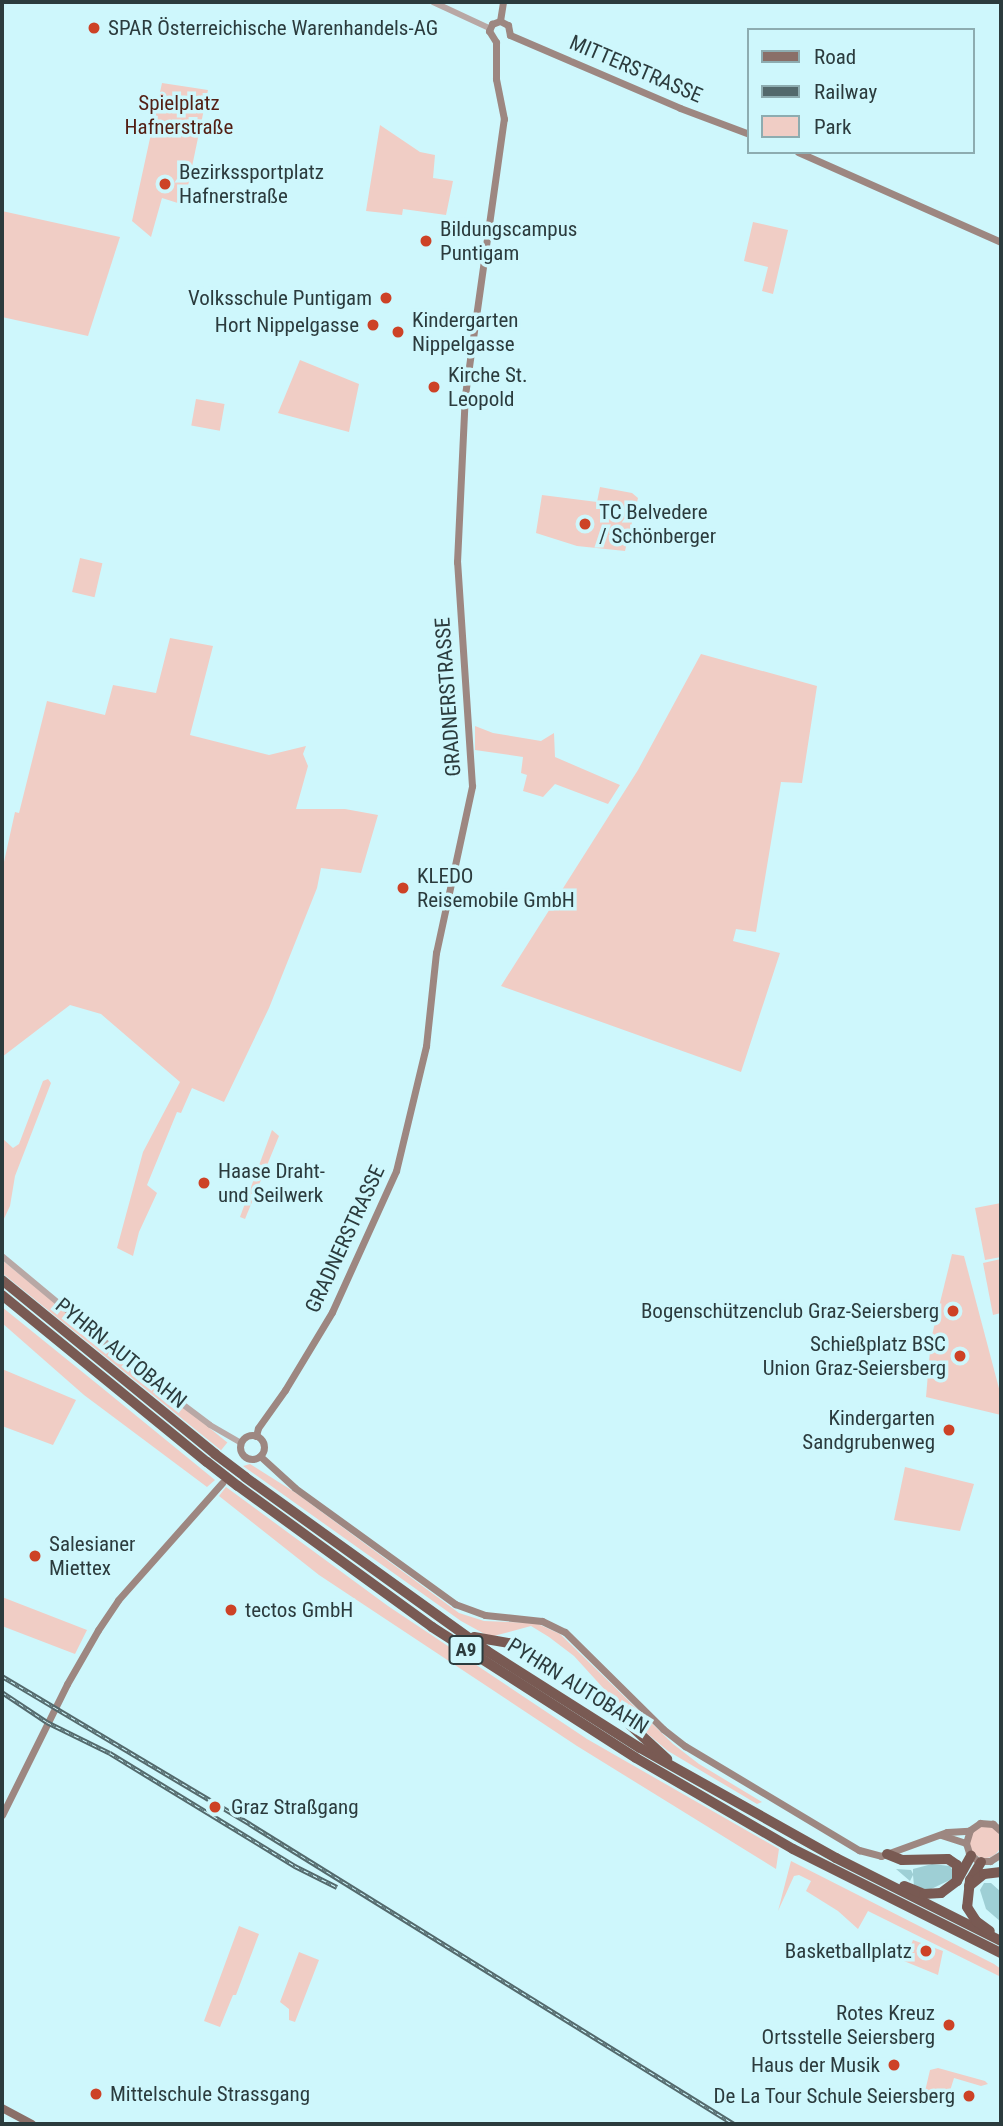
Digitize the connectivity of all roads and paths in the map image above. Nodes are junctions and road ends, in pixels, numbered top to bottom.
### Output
1 (433, 2) edge
2 (503, 2) edge
3 (500, 21) junction
4 (489, 28) junction
5 (510, 35) junction
6 (496, 42) junction
7 (748, 134) edge
8 (803, 154) edge
9 (1001, 242) edge
10 (2, 1256) edge
11 (2, 1280) edge
12 (2, 1295) edge
13 (256, 1436) junction
14 (240, 1442) junction
15 (260, 1456) junction
16 (241, 1481) junction
17 (222, 1483) dead end
18 (458, 1630) junction
19 (514, 1644) dead end
20 (629, 1724) dead end
21 (678, 1769) junction
22 (2, 1815) edge
23 (970, 1831) junction
24 (1001, 1831) edge
25 (940, 1835) junction
26 (966, 1843) junction
27 (887, 1854) junction
28 (971, 1856) junction
29 (999, 1858) edge
30 (981, 1862) junction
31 (1001, 1872) edge
32 (874, 1876) junction
33 (957, 1881) junction
34 (968, 1887) junction
35 (1000, 1948) edge
36 (2, 2108) edge
37 (32, 2124) edge

1 - 4 street
2 - 3 main road
3 - 4 main road
3 - 5 main road
4 - 6 main road
5 - 6 main road
5 - 7 main road, MITTERSTRASSE
6 - 13 main road, GRADNERSTRASSE
8 - 9 main road
10 - 14 street
11 - 16 highway, PYHRN AUTOBAHN / A9, bridge
12 - 16 highway, PYHRN AUTOBAHN / A9, bridge
13 - 14 main road
13 - 15 main road
14 - 15 main road
15 - 27 main road
16 - 18 highway, PYHRN AUTOBAHN / A9
16 - 35 highway, PYHRN AUTOBAHN / A9
17 - 22 main road
18 - 19 highway
18 - 21 highway, PYHRN AUTOBAHN / A9
20 - 21 highway
21 - 32 highway, PYHRN AUTOBAHN / A9
23 - 24 main road
23 - 25 main road
23 - 26 main road
25 - 26 main road
25 - 27 main road
26 - 28 main road
27 - 33 highway
28 - 30 main road
28 - 33 highway
29 - 30 main road
30 - 34 highway
31 - 34 highway
32 - 33 highway
32 - 35 highway, PYHRN AUTOBAHN / A9
34 - 35 highway
36 - 37 main road

